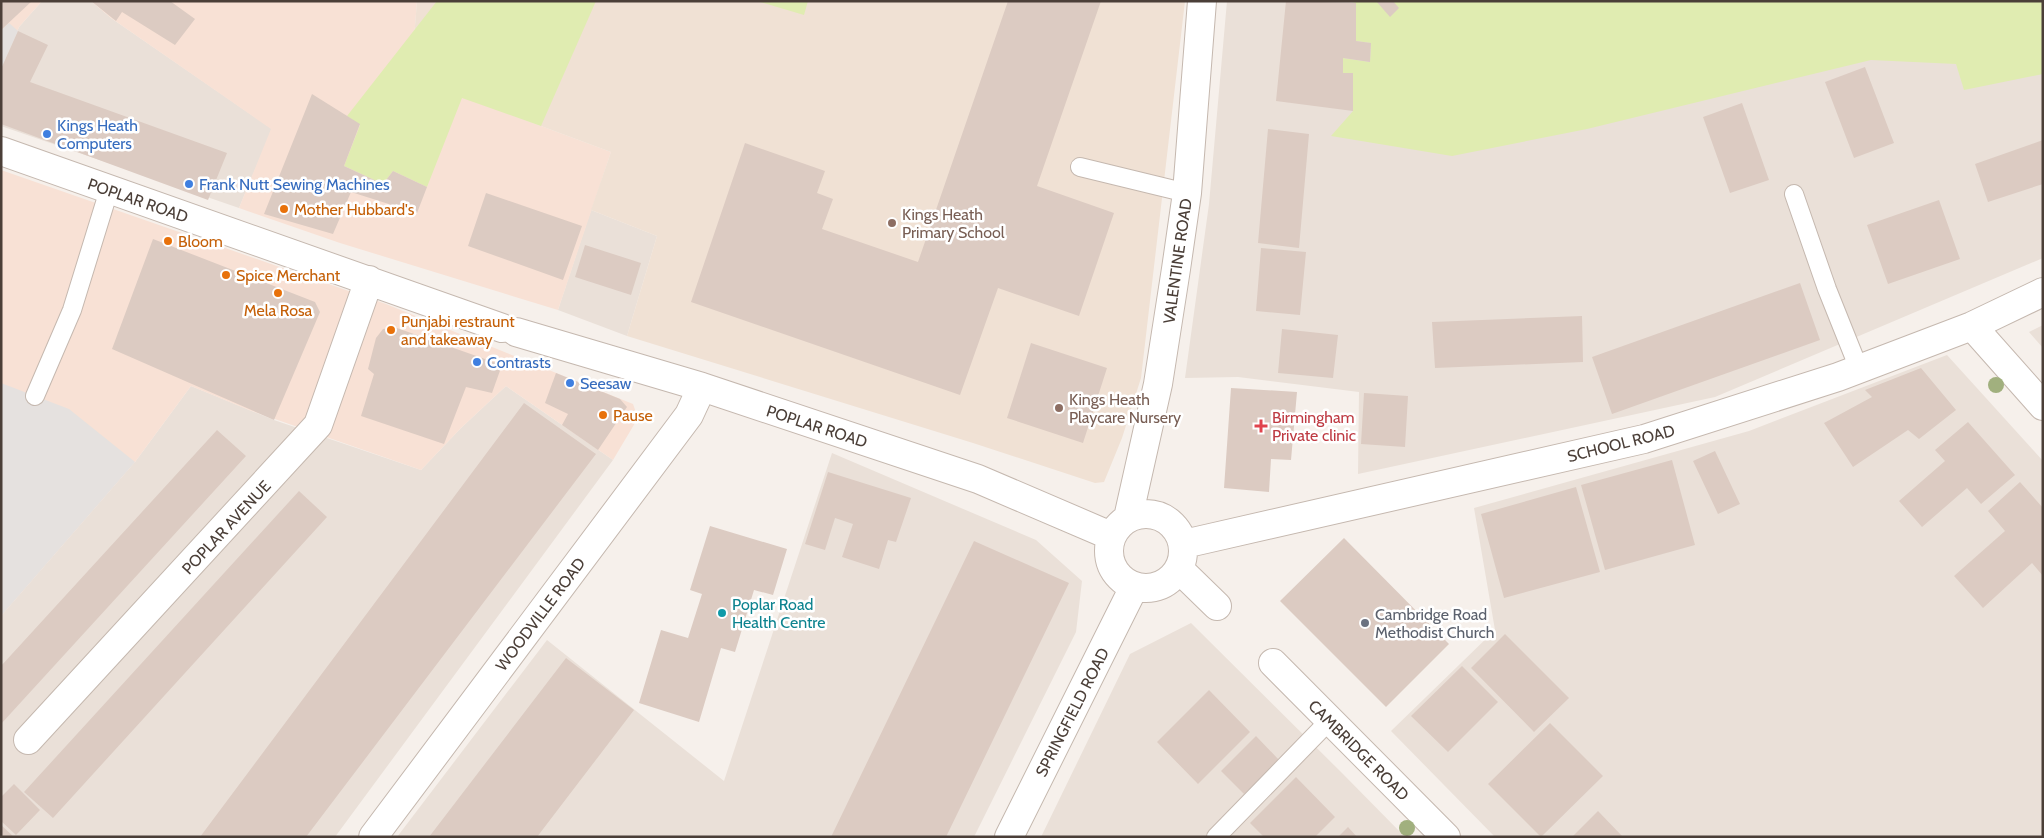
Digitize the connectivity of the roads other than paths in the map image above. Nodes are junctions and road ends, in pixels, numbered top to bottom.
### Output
1 (1202, 1) edge
2 (1, 151) edge
3 (1080, 167) dead end
4 (109, 190) junction
5 (1187, 193) junction
6 (1794, 194) dead end
7 (369, 280) junction
8 (2043, 292) edge
9 (1972, 326) junction
10 (1859, 369) junction
11 (702, 387) junction
12 (35, 396) dead end
13 (2043, 406) edge
14 (1120, 527) junction
15 (1182, 557) junction
16 (1134, 587) junction
17 (1217, 606) dead end
18 (1273, 663) dead end
19 (1330, 720) junction
20 (28, 740) dead end
21 (372, 837) edge
22 (1009, 837) edge
23 (1216, 837) edge
24 (1446, 837) edge

1 - 5 street, VALENTINE ROAD
2 - 4 street, POPLAR ROAD
3 - 5 lane
4 - 7 street, POPLAR ROAD
4 - 12 lane
5 - 14 street, VALENTINE ROAD
6 - 10 lane
7 - 11 street, POPLAR ROAD
7 - 20 street, POPLAR AVENUE
8 - 9 street, SCHOOL ROAD
9 - 10 street, SCHOOL ROAD
9 - 13 street
10 - 15 street, SCHOOL ROAD
11 - 14 street, POPLAR ROAD
11 - 21 street, WOODVILLE ROAD
14 - 15 street
14 - 16 street
15 - 16 street
15 - 17 street
16 - 22 street, SPRINGFIELD ROAD
18 - 19 street, CAMBRIDGE ROAD
19 - 23 lane
19 - 24 street, CAMBRIDGE ROAD

